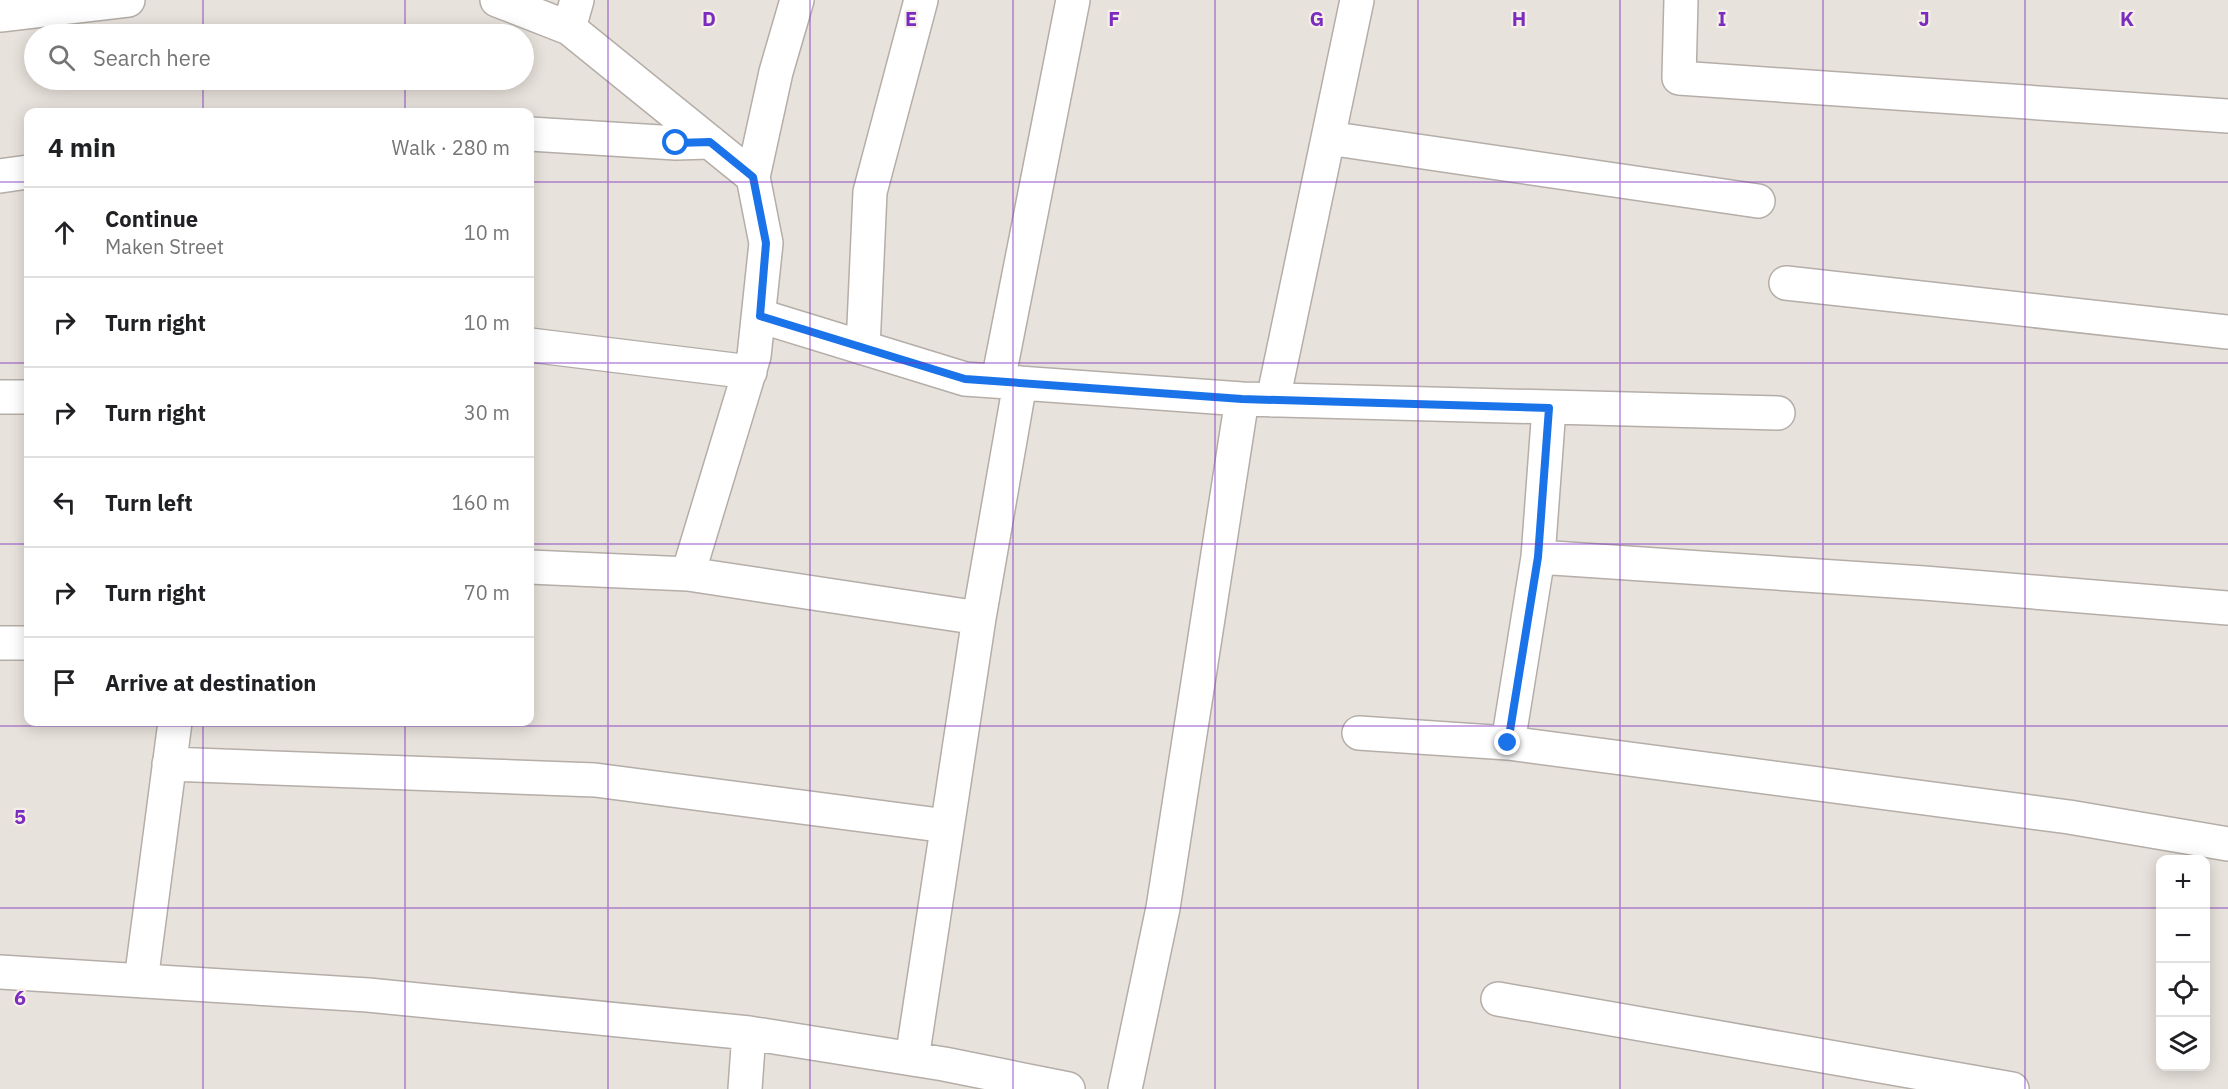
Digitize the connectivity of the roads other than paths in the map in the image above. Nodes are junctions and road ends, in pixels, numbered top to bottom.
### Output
1 (128, 0) edge
2 (497, 0) edge
3 (797, 0) edge
4 (921, 0) edge
5 (1073, 0) edge
6 (1357, 0) edge
7 (1681, 0) edge
8 (573, 14) edge
9 (0, 15) edge
10 (2228, 116) edge
11 (534, 134) edge
12 (1328, 138) junction
13 (710, 142) junction
14 (24, 173) edge
15 (0, 176) edge
16 (753, 177) junction
17 (1758, 201) dead end
18 (1786, 283) dead end
19 (760, 316) junction
20 (2228, 332) edge
21 (534, 345) edge
22 (863, 348) junction
23 (750, 372) junction
24 (1009, 382) junction
25 (0, 397) edge
26 (24, 397) edge
27 (1257, 399) junction
28 (1549, 408) junction
29 (1778, 413) dead end
30 (1538, 557) junction
31 (534, 567) edge
32 (688, 574) junction
33 (2228, 608) edge
34 (979, 618) junction
35 (0, 643) edge
36 (24, 643) edge
37 (174, 726) edge
38 (1359, 733) dead end
39 (1508, 743) junction
40 (169, 764) junction
41 (947, 826) junction
42 (2228, 844) edge
43 (0, 972) edge
44 (141, 981) junction
45 (1498, 999) dead end
46 (749, 1033) junction
47 (912, 1059) junction
48 (745, 1089) edge
49 (1068, 1089) edge
50 (1125, 1089) edge
51 (2012, 1089) edge

1 - 9 street
2 - 8 street
3 - 16 street
4 - 22 street
5 - 24 street
6 - 12 street
7 - 10 street
8 - 13 street
11 - 13 street
12 - 17 street
12 - 27 street
13 - 16 street
14 - 15 street
16 - 19 street
18 - 20 street
19 - 22 street
19 - 23 street
21 - 23 street
22 - 24 street
23 - 32 street
24 - 27 street
24 - 34 street
25 - 26 street
27 - 28 street
27 - 50 street
28 - 29 street
28 - 30 street
30 - 33 street
30 - 39 street
31 - 32 street
32 - 34 street
34 - 41 street
35 - 36 street
37 - 40 street
38 - 39 street
39 - 42 street
40 - 41 street
40 - 44 street
41 - 47 street
43 - 44 street
44 - 46 street
45 - 51 street
46 - 47 street
46 - 48 street
47 - 49 street

